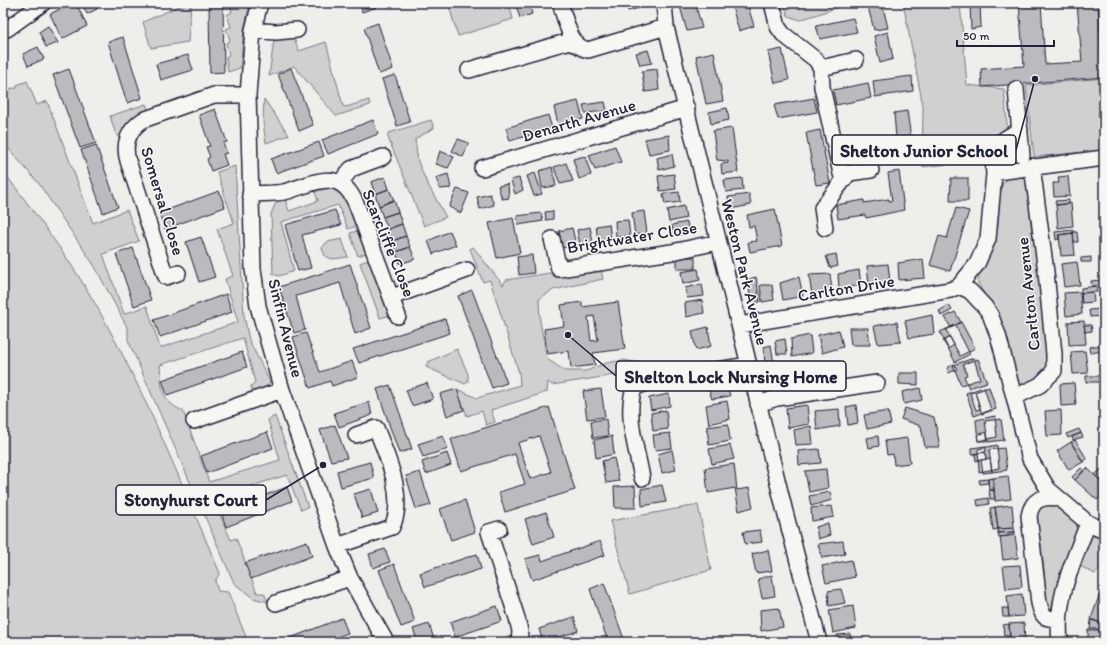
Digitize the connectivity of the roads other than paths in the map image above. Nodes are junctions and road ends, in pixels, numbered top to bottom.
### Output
1 (43, 3) edge
2 (260, 3) edge
3 (560, 3) edge
4 (664, 3) edge
5 (772, 3) edge
6 (666, 27) junction
7 (7, 28) dead end
8 (253, 30) junction
9 (297, 30) dead end
10 (575, 44) junction
11 (856, 60) dead end
12 (821, 68) junction
13 (469, 70) dead end
14 (1016, 89) dead end
15 (248, 95) junction
16 (687, 108) junction
17 (1020, 130) junction
18 (1022, 155) dead end
19 (383, 157) dead end
20 (1104, 158) edge
21 (1032, 166) junction
22 (482, 168) dead end
23 (871, 170) dead end
24 (849, 173) junction
25 (994, 174) junction
26 (340, 183) junction
27 (250, 194) junction
28 (825, 228) dead end
29 (552, 239) dead end
30 (718, 242) junction
31 (468, 270) dead end
32 (178, 273) dead end
33 (959, 286) junction
34 (392, 297) junction
35 (398, 316) dead end
36 (740, 325) junction
37 (749, 365) junction
38 (877, 383) dead end
39 (282, 390) junction
40 (1015, 397) junction
41 (758, 404) junction
42 (194, 421) dead end
43 (356, 435) dead end
44 (642, 478) dead end
45 (1058, 498) junction
46 (1088, 523) junction
47 (499, 529) dead end
48 (1104, 530) edge
49 (337, 546) junction
50 (350, 578) junction
51 (276, 603) dead end
52 (1058, 619) junction
53 (386, 642) edge
54 (519, 642) edge
55 (819, 642) edge
56 (1060, 642) edge

1 - 7 street
2 - 8 street, Sinfin Avenue
3 - 10 street
4 - 6 street, Weston Park Avenue
5 - 12 street
6 - 10 street
6 - 16 street, Weston Park Avenue
8 - 9 street
8 - 15 street, Sinfin Avenue
10 - 13 street
11 - 12 street
12 - 24 street
14 - 17 street
15 - 27 street, Sinfin Avenue
15 - 32 street, Somersal Close
16 - 22 street, Denarth Avenue
16 - 30 street, Weston Park Avenue
17 - 18 street
17 - 25 street, Carlton Avenue
19 - 26 street
20 - 21 street
21 - 25 street
21 - 40 street, Carlton Avenue
23 - 24 street
24 - 28 street
25 - 33 street, Carlton Avenue
26 - 27 street, Scarcliffe Close
26 - 34 street, Scarcliffe Close
27 - 39 street, Sinfin Avenue
29 - 30 street, Brightwater Close
30 - 36 street, Weston Park Avenue
31 - 34 street
33 - 36 street, Carlton Drive
33 - 40 street, Carlton Avenue
34 - 35 street, Scarcliffe Close
36 - 37 street, Weston Park Avenue
37 - 41 street, Weston Park Avenue
37 - 44 street
38 - 41 street
39 - 42 street
39 - 49 street, Sinfin Avenue
40 - 45 street, Carlton Avenue
41 - 55 street, Weston Park Avenue
43 - 49 street
45 - 46 street, Carlton Avenue
45 - 52 street
46 - 48 street, Carlton Avenue
46 - 52 street
47 - 54 street
49 - 50 street, Sinfin Avenue
50 - 51 street
50 - 53 street, Sinfin Avenue
52 - 56 street

